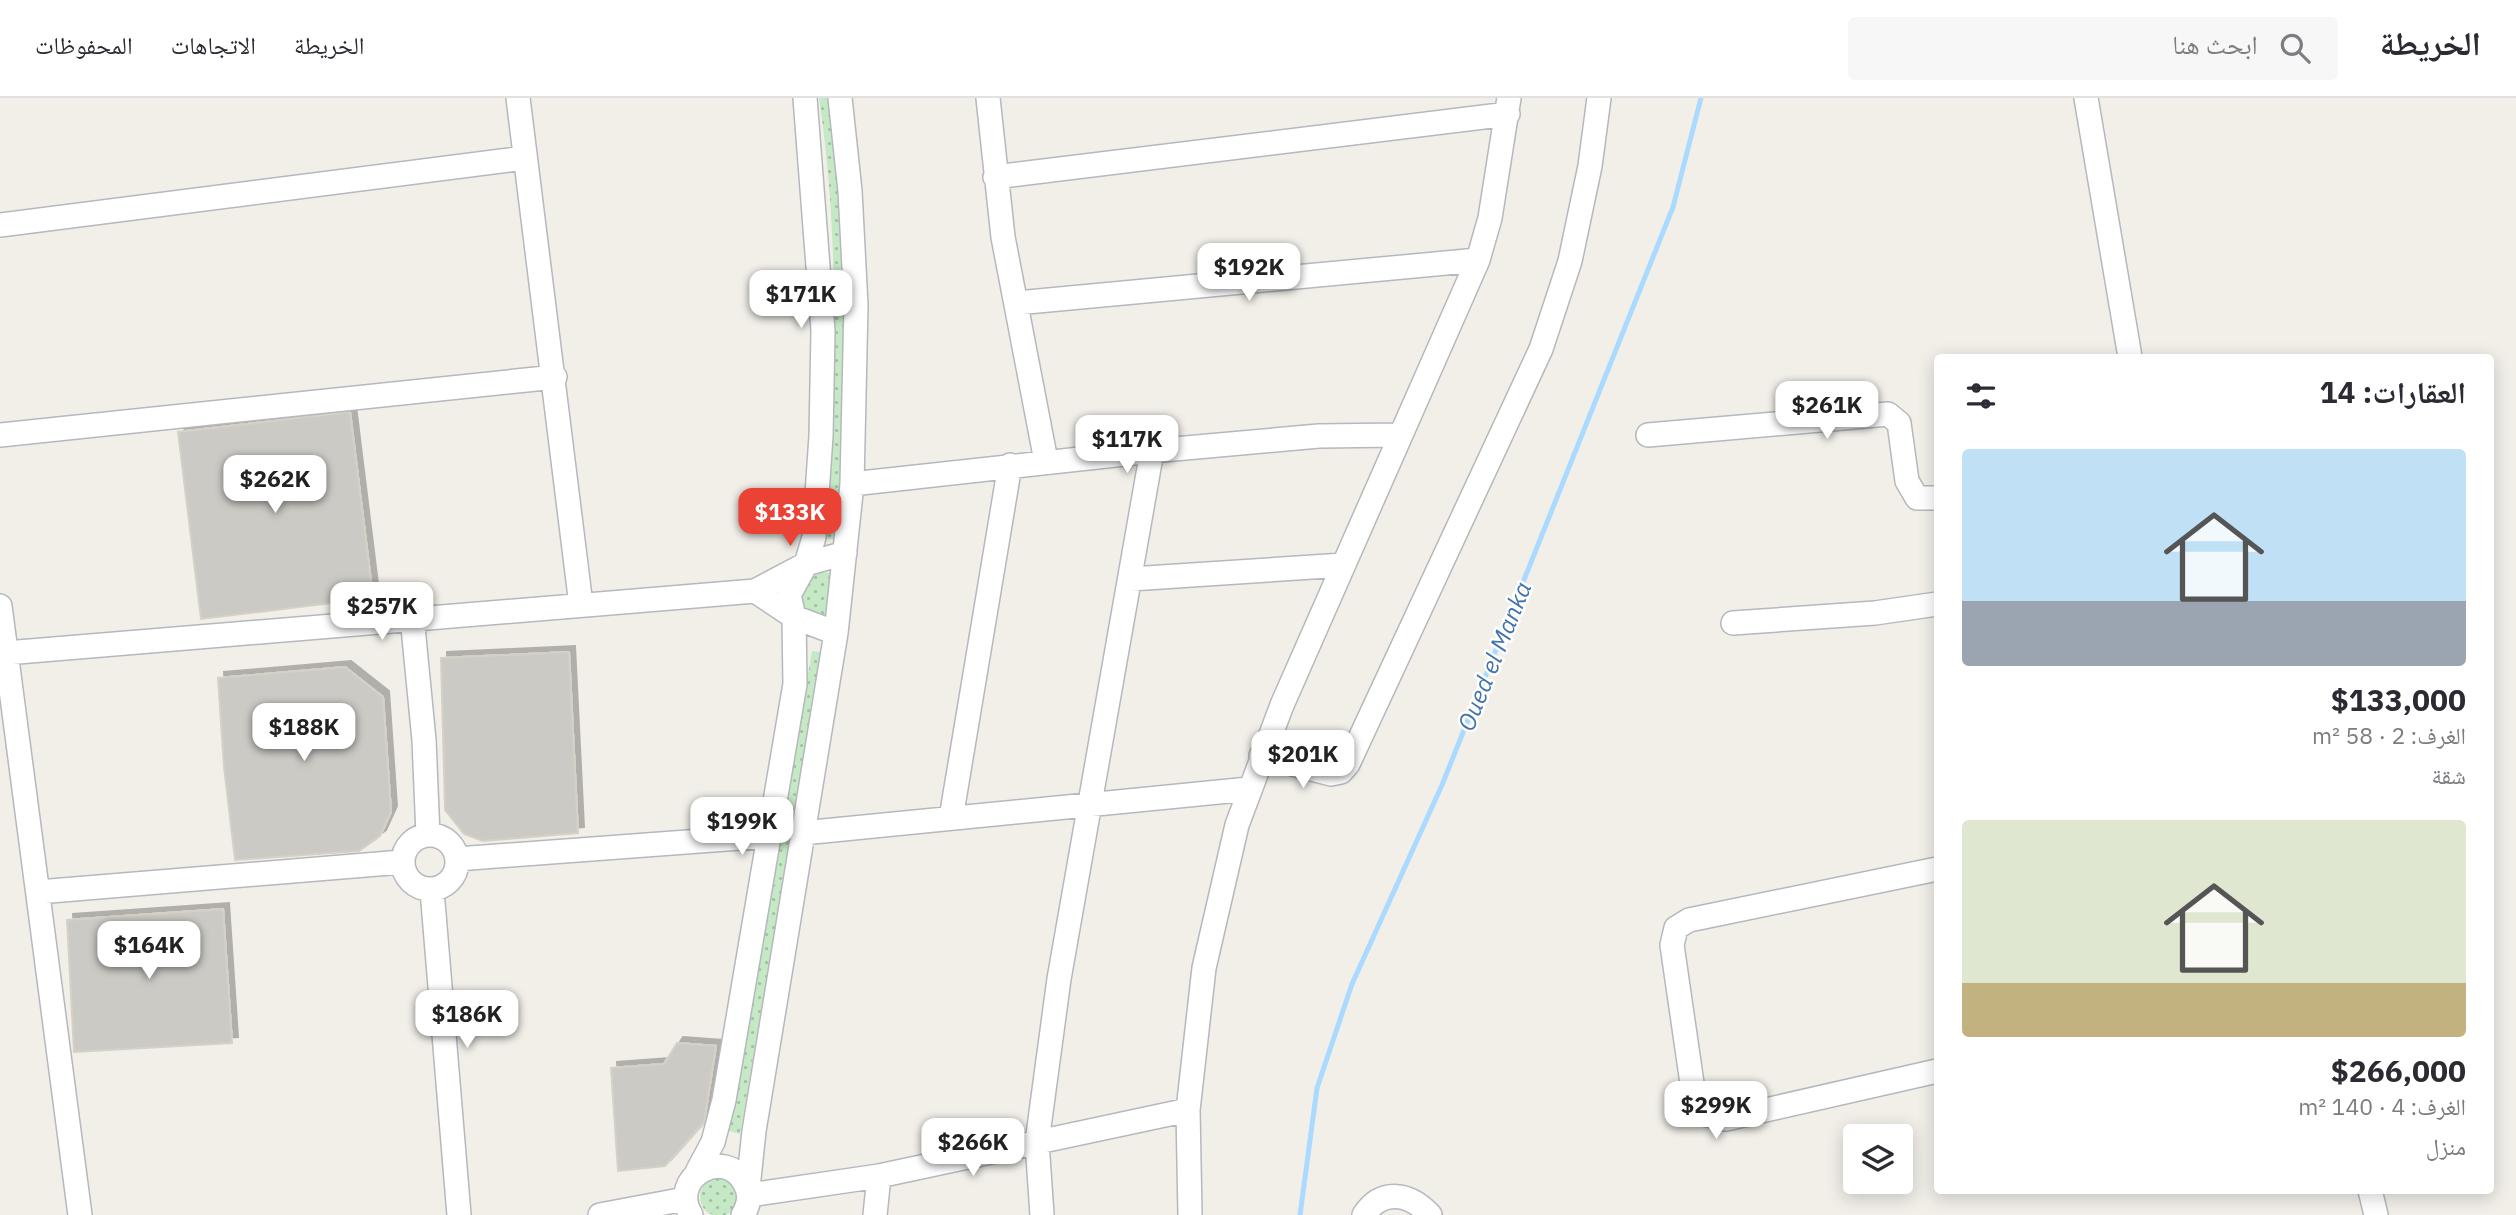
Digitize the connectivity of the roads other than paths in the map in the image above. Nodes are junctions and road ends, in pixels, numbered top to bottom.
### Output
1 (518, 98) edge
2 (805, 98) edge
3 (840, 98) edge
4 (988, 98) edge
5 (1599, 98) edge
6 (2086, 98) edge
7 (1508, 106) edge
8 (525, 158) junction
9 (995, 177) junction
10 (0, 225) edge
11 (1478, 260) junction
12 (1016, 303) junction
13 (2129, 354) edge
14 (555, 377) junction
15 (0, 435) edge
16 (1400, 435) junction
17 (1648, 435) dead end
18 (1152, 451) junction
19 (1046, 461) junction
20 (1010, 465) junction
21 (852, 484) junction
22 (1934, 498) edge
23 (845, 554) junction
24 (806, 564) junction
25 (1343, 565) junction
26 (1131, 579) junction
27 (755, 591) junction
28 (1934, 604) edge
29 (581, 605) junction
30 (0, 606) edge
31 (412, 617) junction
32 (794, 617) junction
33 (1733, 623) dead end
34 (836, 632) junction
35 (6, 653) junction
36 (10, 695) junction
37 (0, 718) edge
38 (1261, 756) junction
39 (1249, 789) junction
40 (1090, 804) junction
41 (951, 818) junction
42 (803, 833) junction
43 (428, 835) junction
44 (768, 836) junction
45 (457, 859) junction
46 (402, 862) junction
47 (1934, 870) edge
48 (432, 890) junction
49 (38, 892) junction
50 (1934, 1072) edge
51 (1188, 1110) junction
52 (1037, 1142) junction
53 (697, 1172) junction
54 (879, 1176) junction
55 (2371, 1194) edge
56 (747, 1199) edge
57 (688, 1207) edge
58 (80, 1215) edge
59 (459, 1215) edge
60 (600, 1215) edge
61 (875, 1215) edge
62 (1042, 1215) edge
63 (1190, 1215) edge
64 (1364, 1215) edge
65 (1430, 1215) edge
66 (2376, 1215) edge

1 - 8 street
2 - 24 street
3 - 21 street
4 - 9 street
5 - 38 street
6 - 13 street
7 - 9 street
7 - 11 street
8 - 10 street
8 - 14 street
9 - 12 street
11 - 12 street
11 - 16 street
12 - 19 street
14 - 15 street
14 - 29 street
16 - 18 street
16 - 25 street
17 - 22 street
18 - 19 street
18 - 26 street
19 - 20 street
20 - 21 street
20 - 41 street
21 - 23 street
23 - 24 street
23 - 34 street
24 - 27 street
24 - 32 street
25 - 26 street
25 - 38 street
26 - 40 street
27 - 29 street
27 - 32 street
28 - 33 street
29 - 31 street
30 - 35 street
31 - 35 street
31 - 43 street
32 - 34 street
32 - 44 street
34 - 42 street
35 - 36 street
36 - 37 street
36 - 49 street
38 - 39 street
39 - 40 street
39 - 51 street
40 - 41 street
40 - 52 street
41 - 42 street
42 - 56 street
43 - 45 street
43 - 46 street
44 - 45 street
44 - 53 street
45 - 48 street
46 - 48 street
46 - 49 street
47 - 50 street
48 - 59 street
49 - 58 street
51 - 52 street
51 - 63 street
52 - 54 street
52 - 62 street
53 - 56 street
53 - 57 street
54 - 56 street
54 - 61 street
55 - 66 street
57 - 60 street
64 - 65 street

